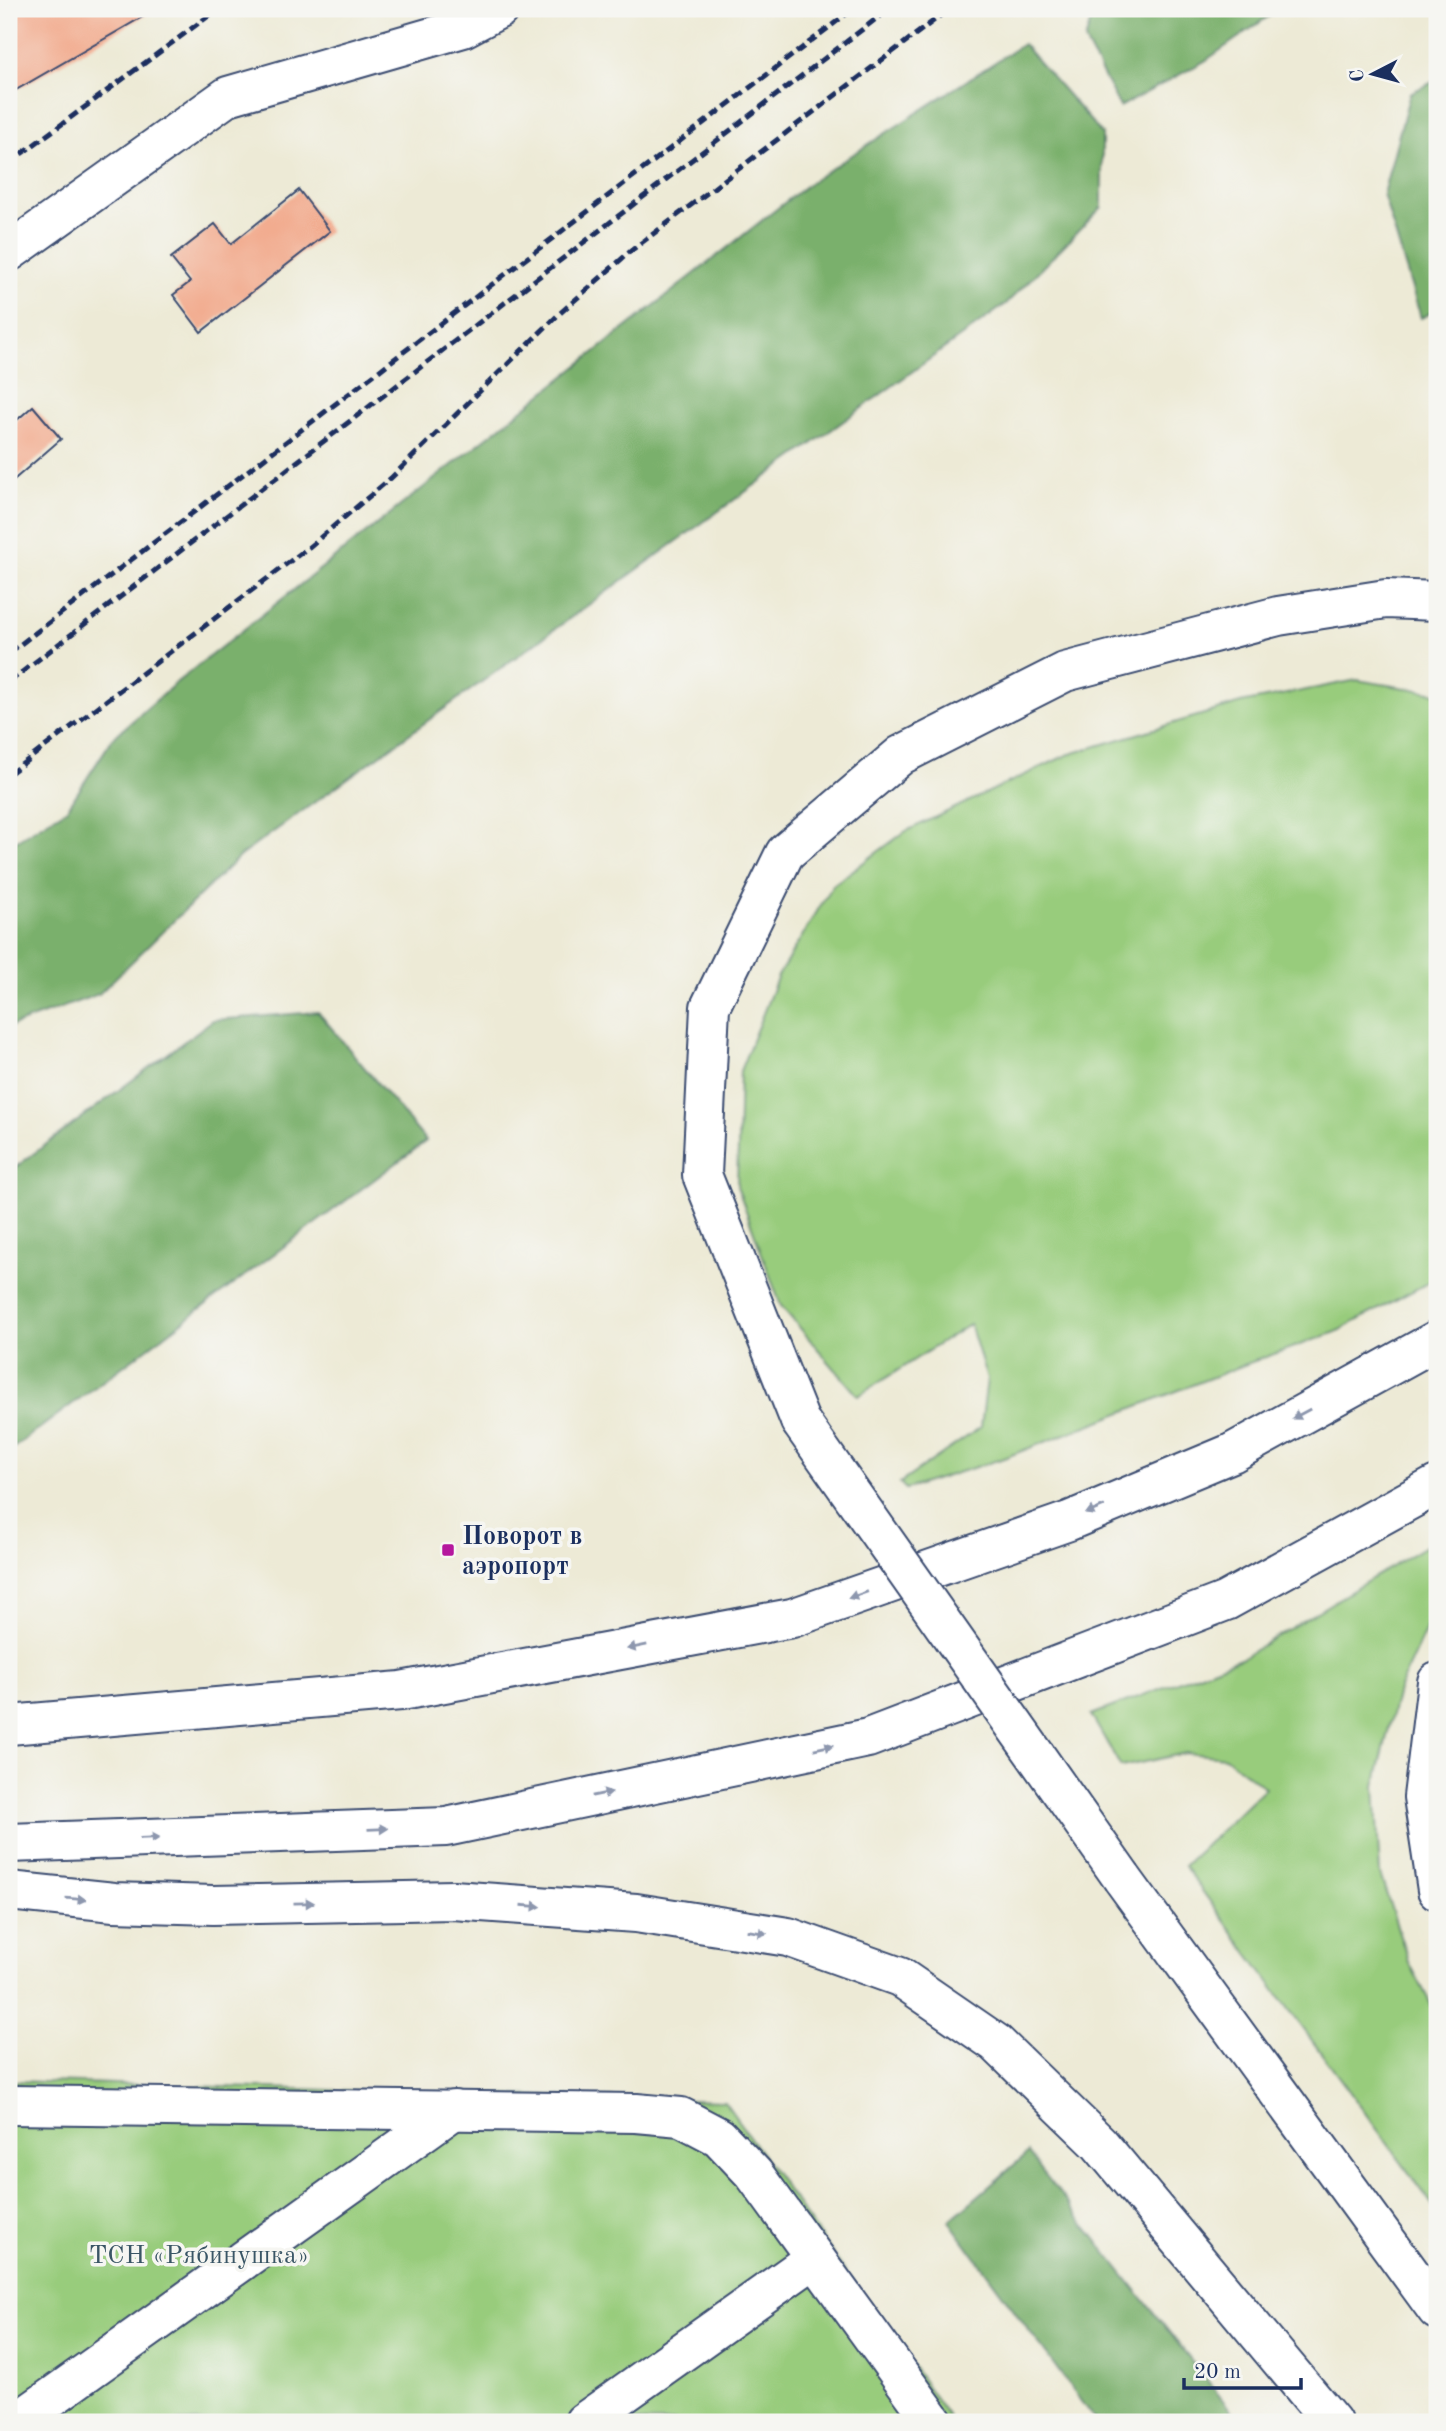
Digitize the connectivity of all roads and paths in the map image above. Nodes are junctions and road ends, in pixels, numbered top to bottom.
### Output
1 (499, 9) edge
2 (9, 251) edge
3 (1386, 599) junction
4 (1437, 601) edge
5 (1437, 623) edge
6 (1437, 1326) edge
7 (1437, 1340) edge
8 (1360, 1380) junction
9 (1437, 1485) edge
10 (1437, 1682) edge
11 (9, 1725) edge
12 (9, 1843) edge
13 (1437, 1890) edge
14 (9, 1891) edge
15 (9, 2105) edge
16 (454, 2110) junction
17 (815, 2258) junction
18 (1437, 2310) edge
19 (17, 2422) edge
20 (584, 2422) edge
21 (934, 2422) edge
22 (1332, 2422) edge

1 - 2 main road
3 - 4 main road
3 - 5 main road
3 - 18 main road, bridge
6 - 8 main road
7 - 8 main road
8 -> 11 main road
12 -> 9 main road
10 - 13 main road
14 -> 22 main road
15 - 16 main road
16 - 17 main road
16 - 19 main road
17 - 20 main road
17 - 21 main road

